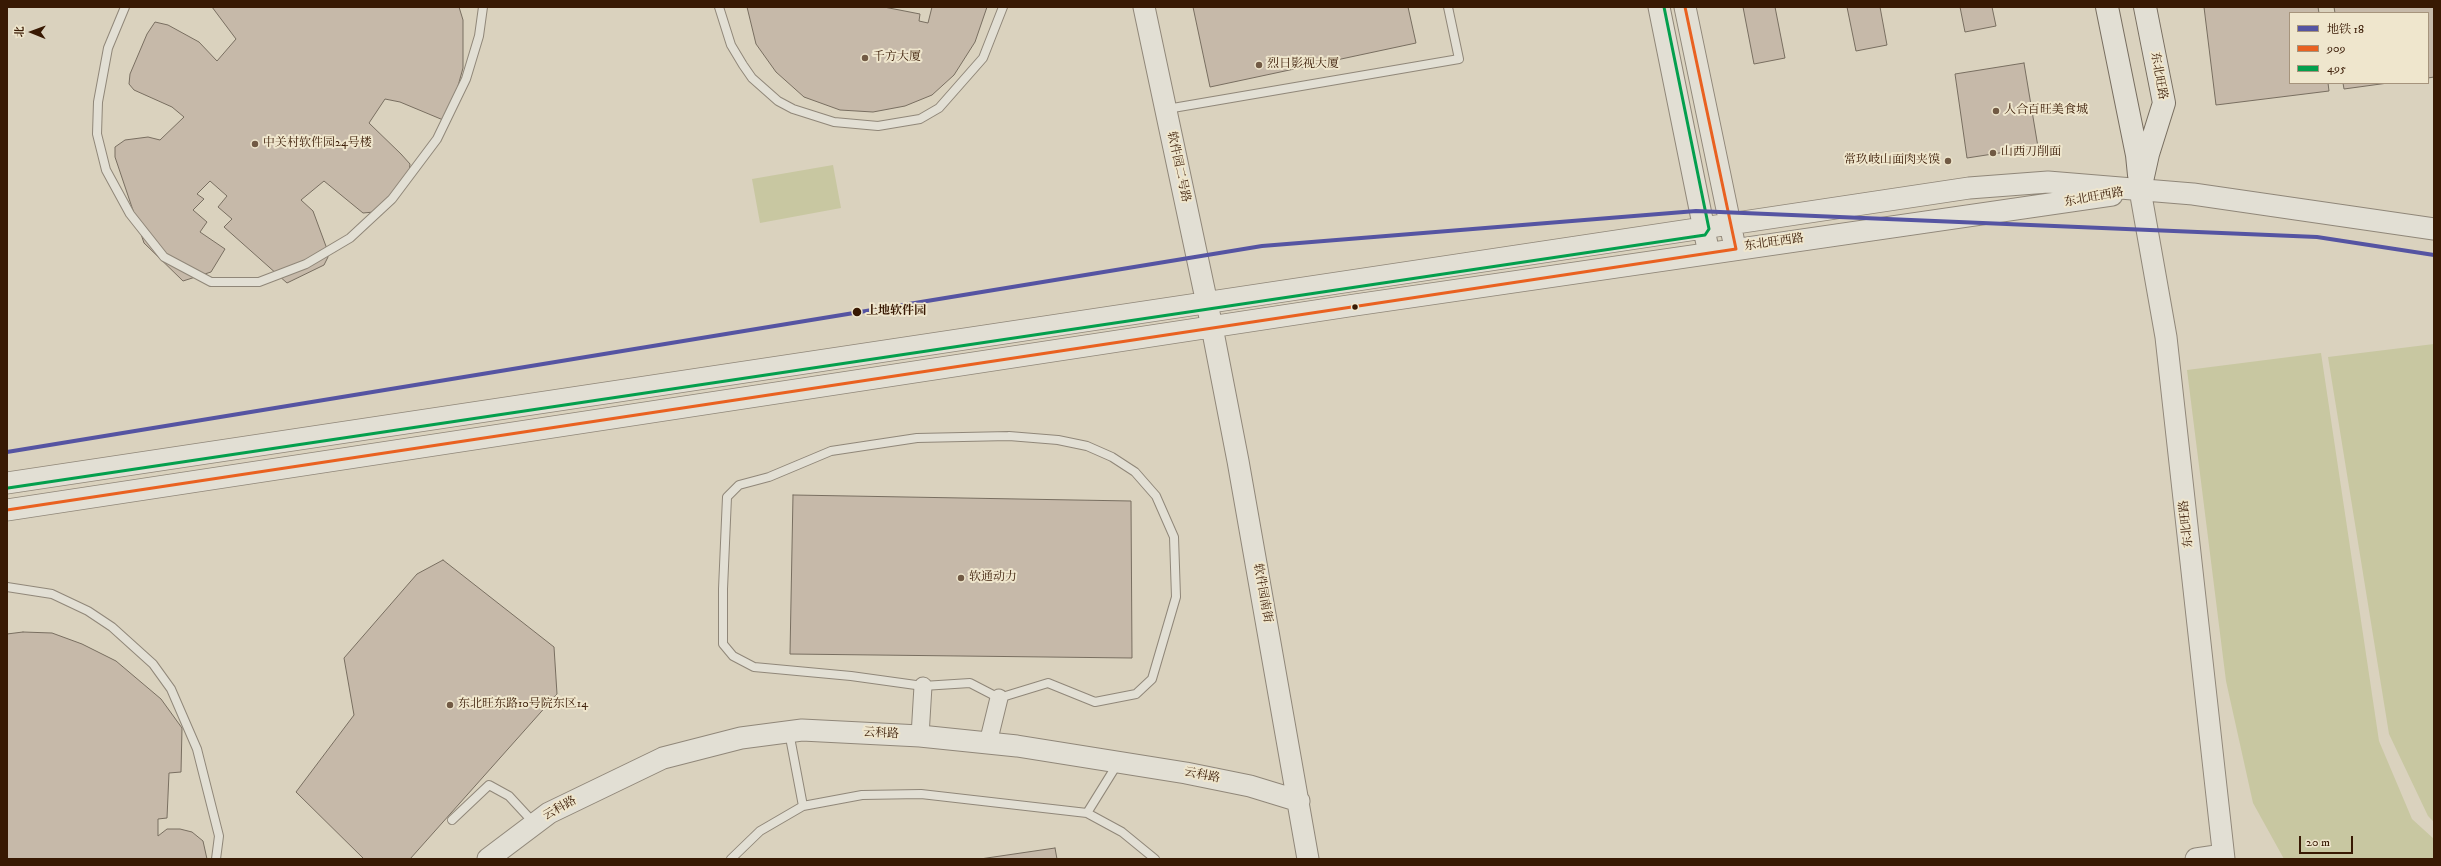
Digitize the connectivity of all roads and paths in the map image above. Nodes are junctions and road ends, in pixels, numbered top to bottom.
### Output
1 (125, 7) edge
2 (483, 7) edge
3 (719, 7) edge
4 (1002, 7) edge
5 (1144, 7) edge
6 (1448, 7) edge
7 (1659, 7) edge
8 (1686, 7) edge
9 (2107, 7) edge
10 (2145, 7) edge
11 (1166, 109) junction
12 (2140, 190) junction
13 (1731, 226) junction
14 (2434, 229) edge
15 (1704, 230) junction
16 (1736, 249) junction
17 (1709, 253) junction
18 (1207, 304) junction
19 (1212, 327) junction
20 (7, 483) edge
21 (7, 510) edge
22 (7, 587) edge
23 (923, 686) junction
24 (999, 698) junction
25 (789, 732) junction
26 (920, 736) junction
27 (988, 743) junction
28 (1120, 761) junction
29 (1299, 800) junction
30 (803, 806) junction
31 (1087, 813) junction
32 (452, 820) dead end
33 (534, 824) junction
34 (2224, 857) edge
35 (216, 859) edge
36 (488, 859) edge
37 (731, 859) edge
38 (1155, 859) edge
39 (1308, 859) edge
40 (2196, 859) edge

1 - 2 lane
3 - 4 lane
5 - 11 street, 软件园二号路
6 - 11 lane
7 - 15 street
8 - 13 street
9 - 12 main road, 东北旺路
10 - 12 main road, 东北旺路
11 - 18 street, 软件园二号路
12 - 13 street, 东北旺西路
12 - 14 street, 东北旺西路
12 - 16 street, 东北旺西路
12 - 34 street, 东北旺路
13 - 15 street, 东北旺西路
13 - 16 street
15 - 17 street
15 - 18 street, 东北旺西路
16 - 17 street, 东北旺西路
17 - 19 street, 东北旺西路
18 - 19 street, 软件园二号路
18 - 20 street, 东北旺西路
19 - 21 street, 东北旺西路
19 - 29 street, 软件园南街
22 - 35 lane
23 - 24 lane
23 - 24 lane
23 - 26 street
24 - 27 street
25 - 26 street, 云科路
25 - 30 lane
25 - 33 street, 云科路
26 - 27 street, 云科路
27 - 28 street, 云科路
28 - 29 street, 云科路
28 - 31 lane
29 - 39 street, 软件园南街
30 - 31 lane
30 - 37 lane
31 - 38 lane
32 - 33 lane
33 - 36 street, 云科路
34 - 40 street

